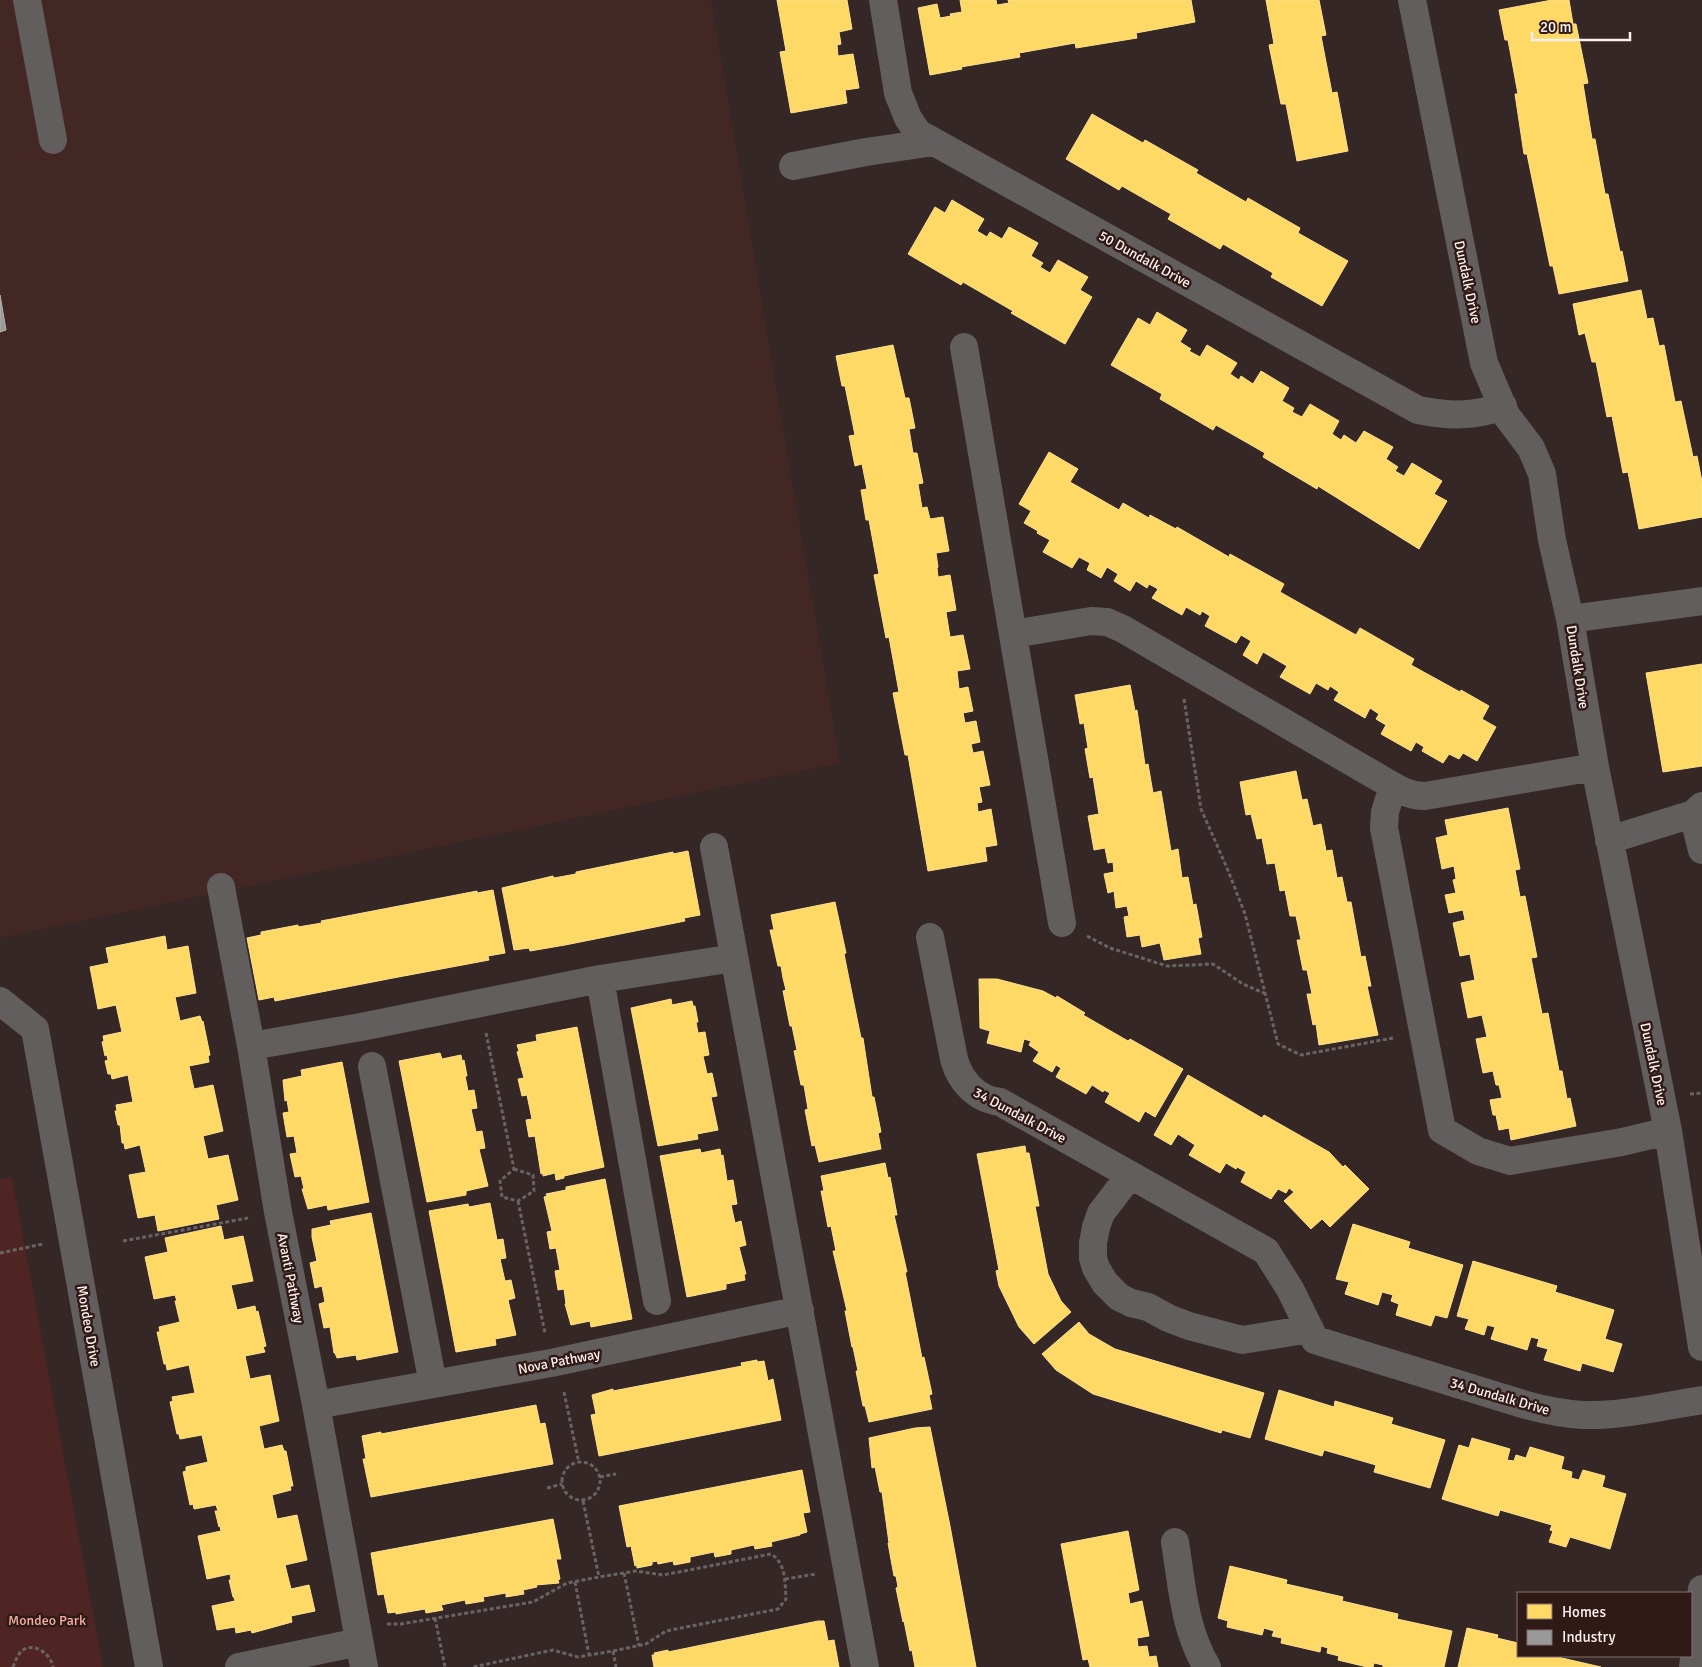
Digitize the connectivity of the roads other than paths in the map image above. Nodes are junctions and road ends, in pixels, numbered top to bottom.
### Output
1 (27, 0) edge
2 (883, 0) edge
3 (1412, 0) edge
4 (53, 140) dead end
5 (934, 142) junction
6 (793, 166) dead end
7 (964, 347) dead end
8 (1503, 406) junction
9 (1702, 601) edge
10 (1570, 619) junction
11 (1013, 634) junction
12 (1595, 767) junction
13 (1393, 786) junction
14 (1699, 812) edge
15 (1609, 840) junction
16 (714, 847) dead end
17 (1702, 850) edge
18 (221, 888) dead end
19 (1062, 923) road end
20 (930, 937) dead end
21 (734, 958) junction
22 (600, 979) junction
23 (0, 1001) edge
24 (251, 1046) junction
25 (372, 1066) dead end
26 (1668, 1131) junction
27 (1130, 1175) junction
28 (657, 1301) dead end
29 (800, 1310) junction
30 (1310, 1329) junction
31 (1702, 1347) edge
32 (433, 1384) junction
33 (1702, 1400) edge
34 (316, 1405) junction
35 (1175, 1542) dead end
36 (1702, 1589) edge
37 (362, 1655) edge
38 (149, 1667) edge
39 (239, 1667) edge
40 (864, 1667) edge
41 (1208, 1667) edge
42 (1693, 1667) edge

1 - 4 street
2 - 5 street, 50 Dundalk Drive
3 - 8 street, Dundalk Drive
5 - 6 street
5 - 8 street, 50 Dundalk Drive
7 - 11 street
8 - 10 street, Dundalk Drive
9 - 10 street
10 - 12 street, Dundalk Drive
11 - 13 street
11 - 19 street
12 - 13 street
12 - 15 street, Dundalk Drive
13 - 26 street
14 - 15 street
14 - 17 street
15 - 26 street, Dundalk Drive
16 - 21 street
18 - 24 street, Avanti Pathway
20 - 27 street, 34 Dundalk Drive
21 - 22 street
21 - 29 street
22 - 24 street
22 - 28 street
23 - 38 street, Mondeo Drive
24 - 34 street, Avanti Pathway
25 - 32 street
26 - 31 street, Dundalk Drive
27 - 30 street, 34 Dundalk Drive
27 - 30 street
29 - 32 street, Nova Pathway
29 - 40 street
30 - 33 street, 34 Dundalk Drive
32 - 34 street, Nova Pathway
34 - 37 street, Avanti Pathway
35 - 41 street
36 - 42 street
37 - 39 street

